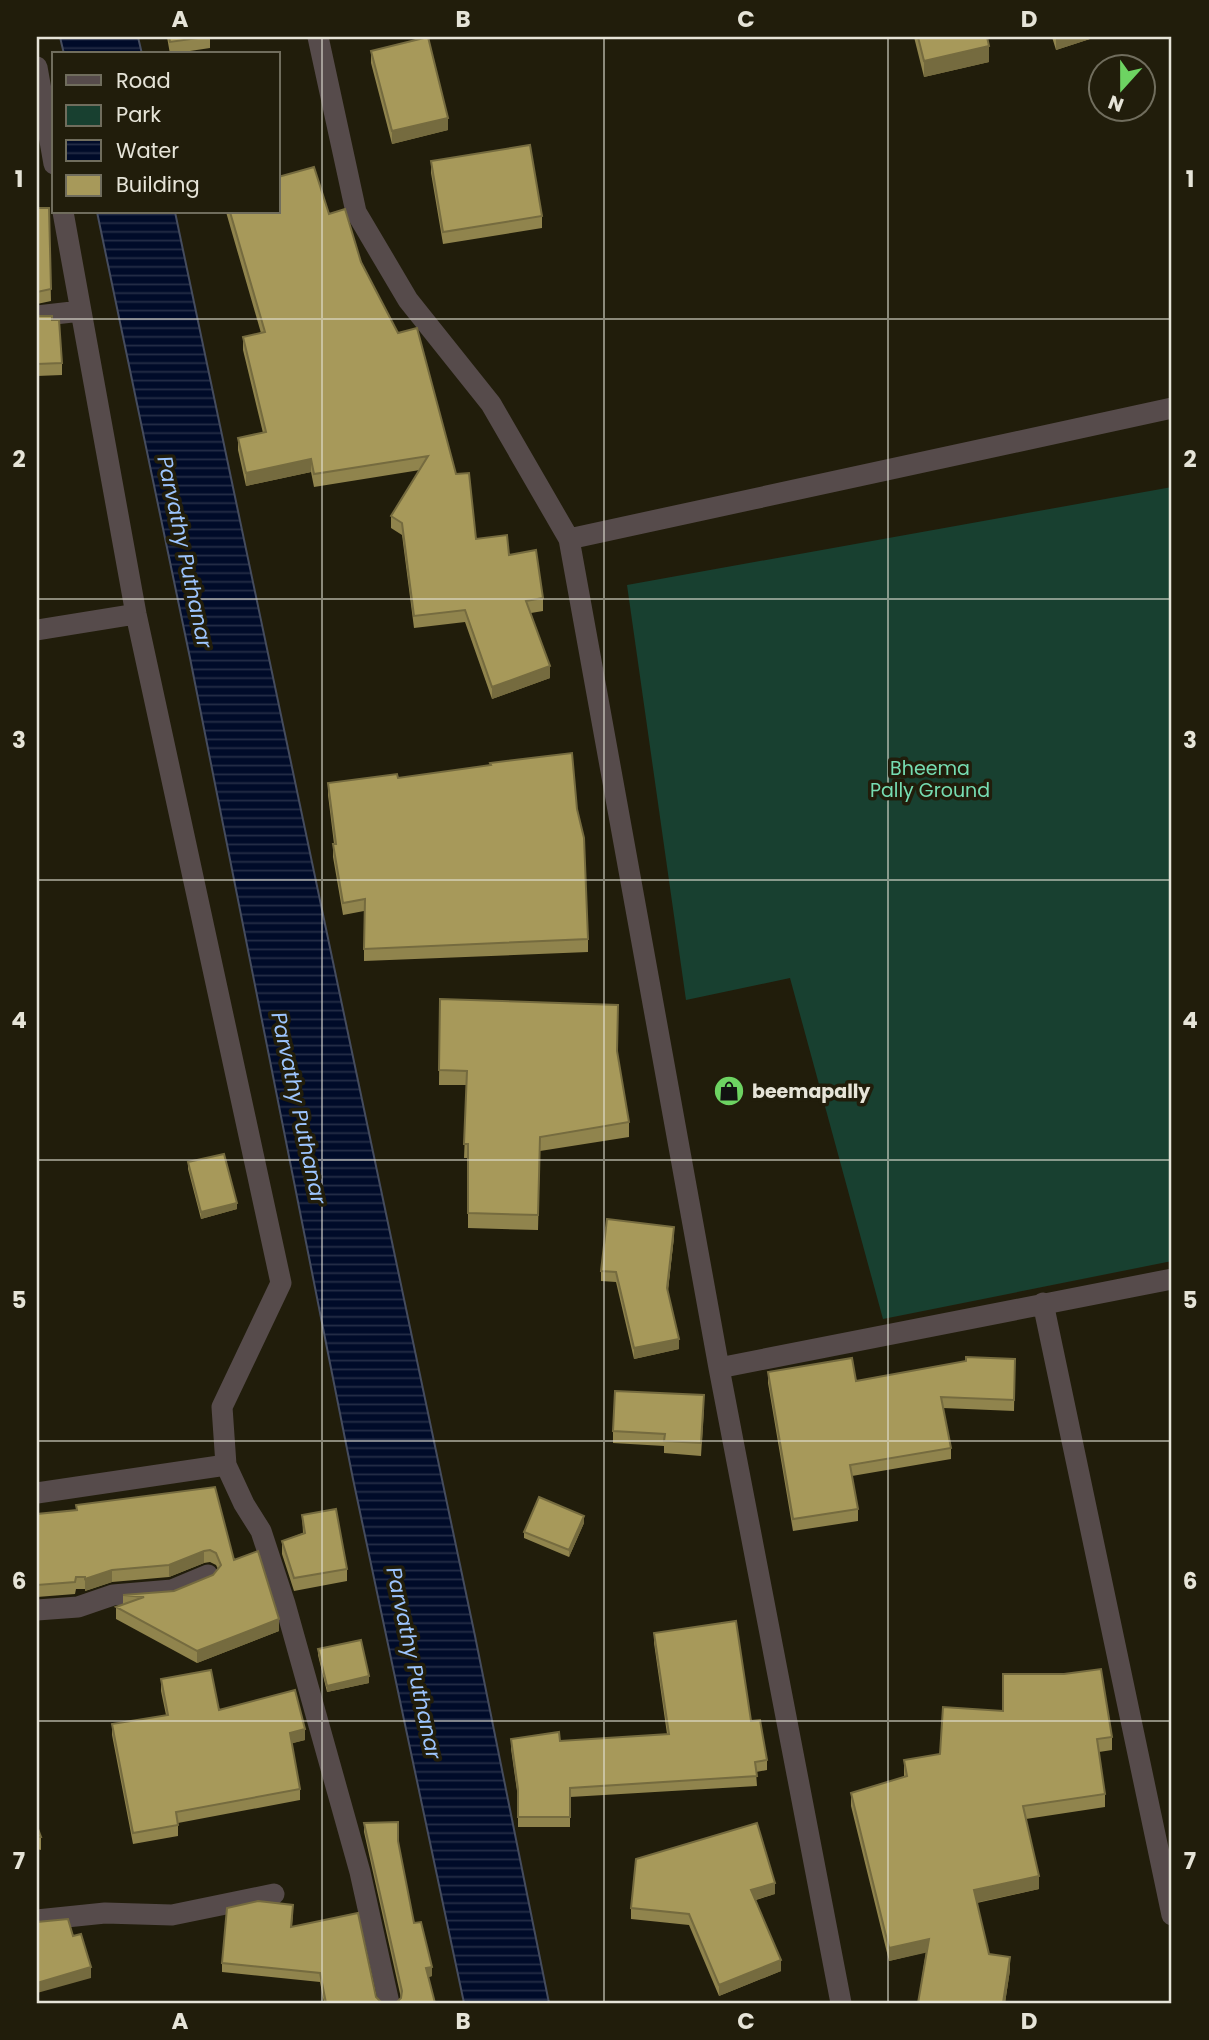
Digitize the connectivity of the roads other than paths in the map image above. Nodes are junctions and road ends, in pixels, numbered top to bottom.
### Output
1 (318, 37) edge
2 (37, 67) edge
3 (52, 153) edge
4 (63, 214) edge
5 (81, 311) junction
6 (37, 316) edge
7 (1172, 408) edge
8 (569, 539) junction
9 (136, 614) junction
10 (37, 630) edge
11 (1172, 1279) edge
12 (1043, 1303) junction
13 (719, 1368) junction
14 (226, 1465) junction
15 (37, 1493) edge
16 (208, 1574) edge
17 (37, 1610) edge
18 (274, 1894) dead end
19 (1172, 1915) edge
20 (37, 1920) edge
21 (388, 2003) edge
22 (841, 2003) edge

1 - 8 street
2 - 3 street
4 - 5 street
5 - 6 street
5 - 9 street
7 - 8 street
8 - 13 street
9 - 10 street
9 - 14 street
11 - 12 street
12 - 13 street
12 - 19 street
13 - 22 street
14 - 15 street
14 - 21 street
16 - 17 street
18 - 20 street

